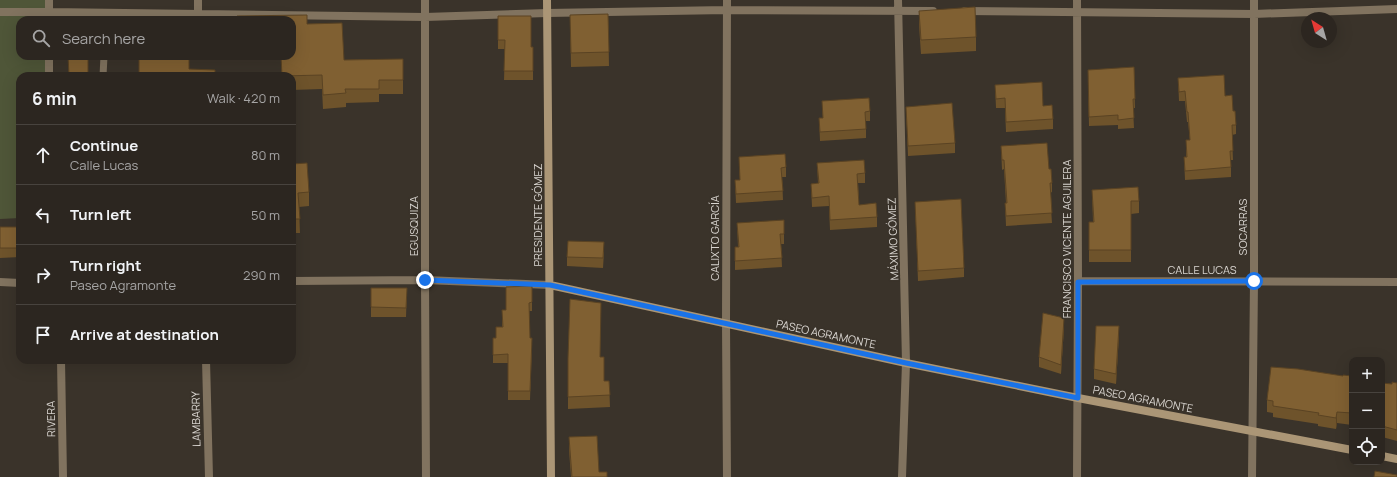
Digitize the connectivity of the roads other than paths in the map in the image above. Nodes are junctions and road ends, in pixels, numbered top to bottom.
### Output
1 (49, 0) edge
2 (198, 0) edge
3 (425, 0) edge
4 (547, 0) edge
5 (727, 0) edge
6 (898, 0) edge
7 (1077, 0) edge
8 (1254, 0) edge
9 (1397, 9) edge
10 (727, 10) junction
11 (898, 10) junction
12 (945, 11) edge
13 (960, 11) edge
14 (0, 12) edge
15 (547, 13) junction
16 (1077, 13) junction
17 (198, 14) junction
18 (1254, 14) junction
19 (49, 16) edge
20 (106, 16) edge
21 (425, 17) junction
22 (49, 60) edge
23 (104, 60) edge
24 (49, 72) edge
25 (103, 72) edge
26 (425, 280) junction
27 (296, 281) edge
28 (1254, 281) junction
29 (0, 282) edge
30 (1078, 282) junction
31 (1397, 282) edge
32 (16, 283) edge
33 (550, 285) junction
34 (726, 323) junction
35 (906, 363) junction
36 (60, 364) edge
37 (206, 364) edge
38 (1078, 398) junction
39 (1252, 432) junction
40 (1349, 449) edge
41 (1385, 457) edge
42 (1397, 459) edge
43 (62, 477) edge
44 (209, 477) edge
45 (426, 477) edge
46 (551, 477) edge
47 (727, 477) edge
48 (902, 477) edge
49 (1076, 477) edge
50 (1252, 477) edge

1 - 19 street
2 - 17 street
3 - 21 street, EGUSQUIZA
4 - 15 street, PRESIDENTE GÓMEZ
5 - 10 street, CALIXTO GARCÍA
6 - 11 street, MÁXIMO GÓMEZ
7 - 16 street, FRANCISCO VICENTE AGUILERA
8 - 18 street, SOCARRAS
9 - 18 street
10 - 11 street
10 - 15 street
10 - 34 street, CALIXTO GARCÍA
11 - 12 street
11 - 35 street, MÁXIMO GÓMEZ
13 - 16 street
14 - 19 street
15 - 21 street
15 - 33 street, PRESIDENTE GÓMEZ
16 - 18 street
16 - 30 street, FRANCISCO VICENTE AGUILERA
17 - 20 street
17 - 21 street
18 - 28 street, SOCARRAS
19 - 20 street
21 - 26 street, EGUSQUIZA
22 - 24 street
23 - 25 lane
26 - 27 street, PASEO AGRAMONTE
26 - 33 street, PASEO AGRAMONTE
26 - 45 street, EGUSQUIZA
28 - 30 street, CALLE LUCAS
28 - 31 street, CALLE LUCAS
28 - 39 street, SOCARRAS
29 - 32 street
30 - 38 street, FRANCISCO VICENTE AGUILERA
33 - 34 street, PASEO AGRAMONTE
33 - 46 street, PRESIDENTE GÓMEZ
34 - 35 street, PASEO AGRAMONTE
34 - 47 street, CALIXTO GARCÍA
35 - 38 street, PASEO AGRAMONTE
35 - 48 street, MÁXIMO GÓMEZ
36 - 43 street, RIVERA
37 - 44 street, LAMBARRY
38 - 39 street, PASEO AGRAMONTE
38 - 49 street, FRANCISCO VICENTE AGUILERA
39 - 40 street, PASEO AGRAMONTE
39 - 50 street, SOCARRAS
41 - 42 street

